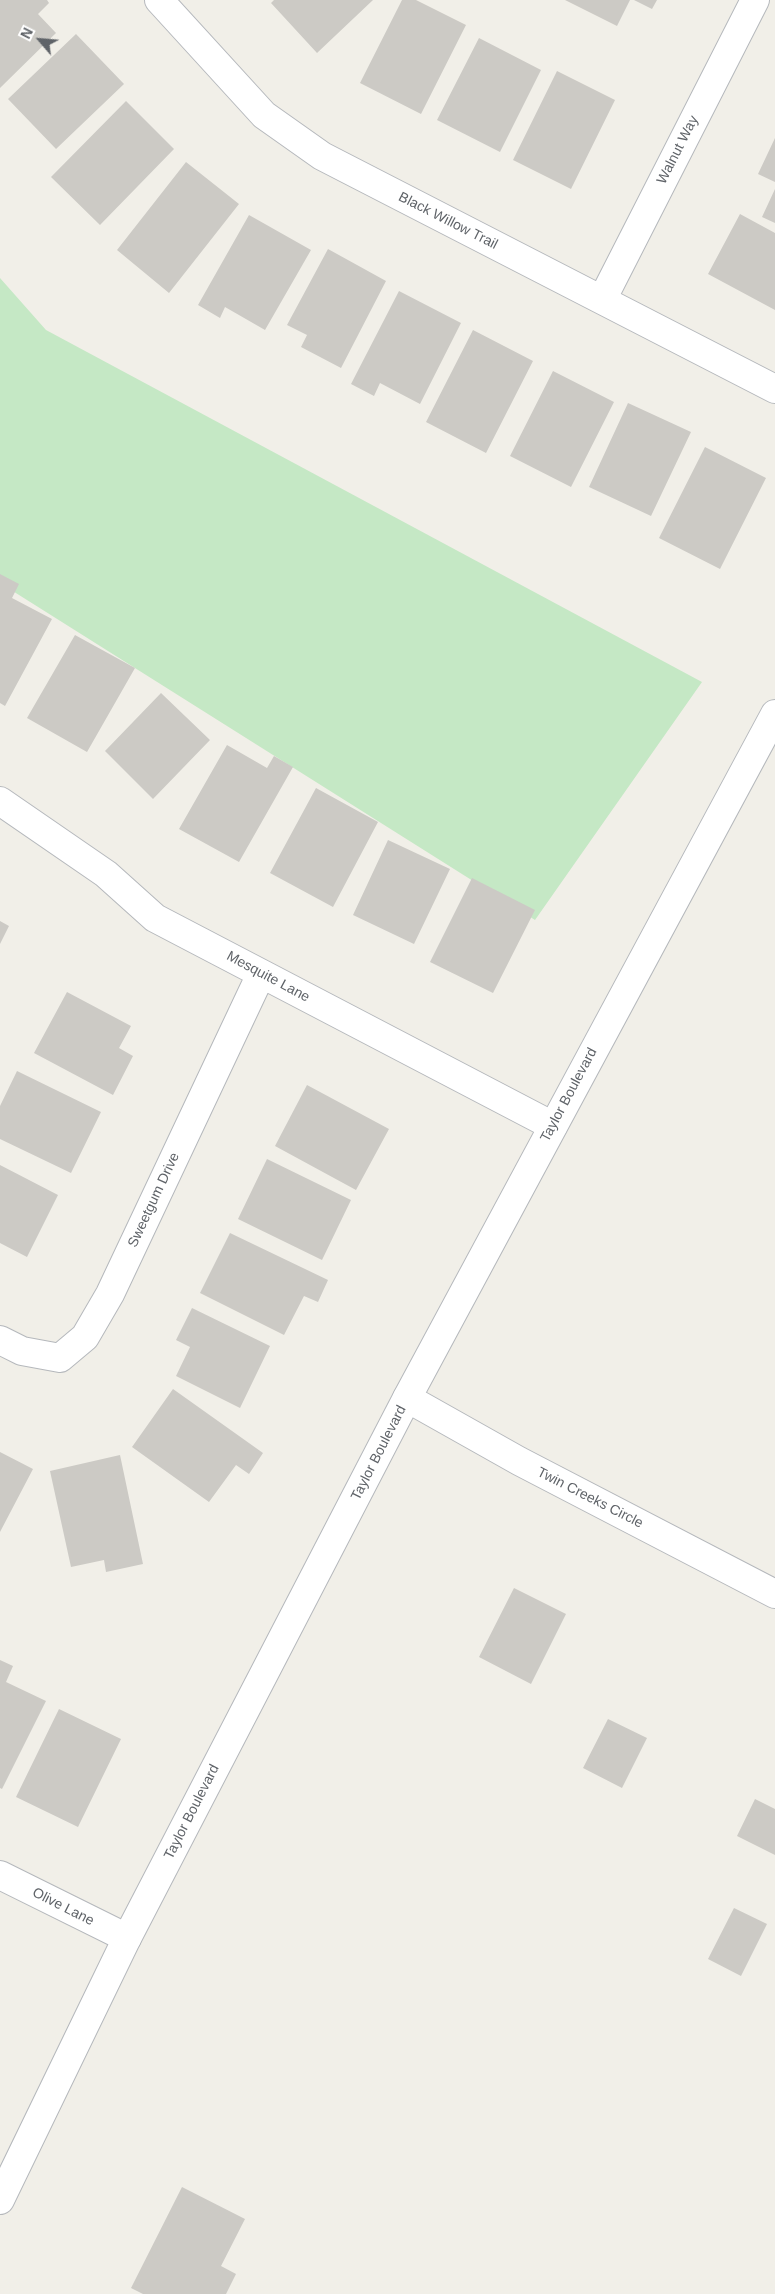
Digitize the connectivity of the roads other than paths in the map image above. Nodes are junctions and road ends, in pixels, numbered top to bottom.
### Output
1 (159, 0) edge
2 (755, 0) edge
3 (602, 300) junction
4 (775, 389) edge
5 (775, 714) edge
6 (0, 801) edge
7 (261, 974) junction
8 (553, 1126) junction
9 (0, 1340) edge
10 (407, 1398) junction
11 (775, 1594) edge
12 (0, 1875) edge
13 (127, 1938) junction
14 (0, 2200) edge

1 - 3 street, Black Willow Trail
2 - 3 street, Walnut Way
3 - 4 street, Black Willow Trail
5 - 8 street, Taylor Boulevard
6 - 7 street, Mesquite Lane
7 - 8 street, Mesquite Lane
7 - 9 street, Sweetgum Drive
8 - 10 street, Taylor Boulevard
10 - 11 street, Twin Creeks Circle
10 - 13 street, Taylor Boulevard
12 - 13 street, Olive Lane
13 - 14 street, Taylor Boulevard

